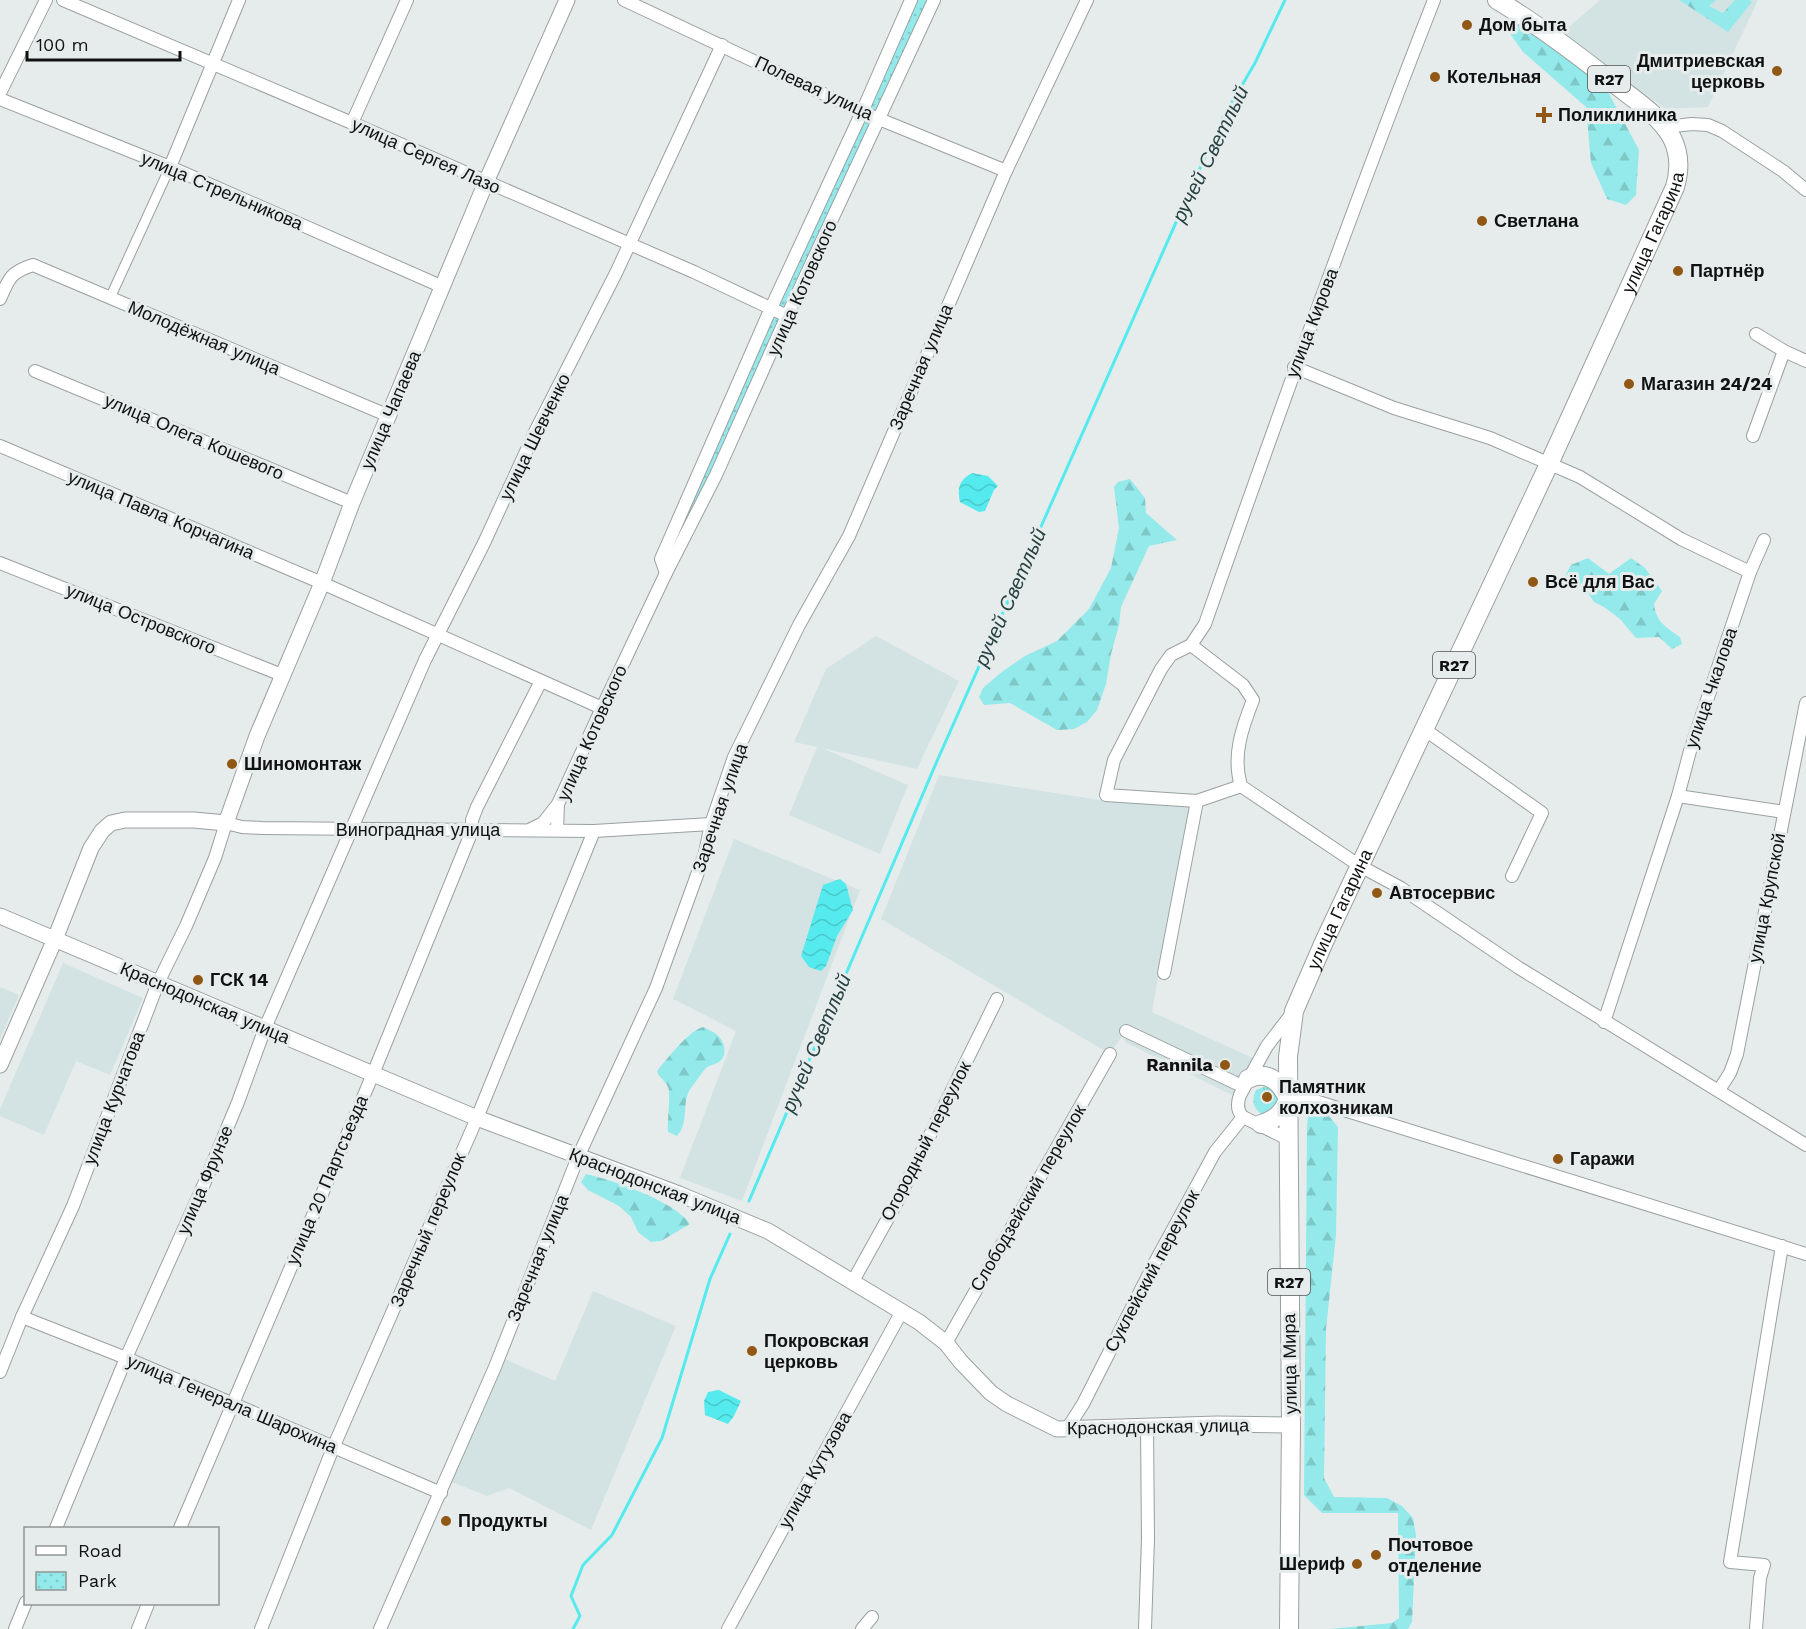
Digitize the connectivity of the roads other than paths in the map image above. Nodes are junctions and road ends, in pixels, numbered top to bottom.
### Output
1 (46, 0) edge
2 (63, 0) edge
3 (238, 0) edge
4 (407, 0) edge
5 (567, 0) edge
6 (624, 0) edge
7 (911, 0) edge
8 (934, 0) edge
9 (1087, 0) edge
10 (1434, 0) edge
11 (1497, 0) edge
12 (722, 45) junction
13 (212, 63) junction
14 (0, 93) edge
15 (0, 99) edge
16 (862, 112) junction
17 (880, 120) junction
18 (352, 123) junction
19 (1665, 128) junction
20 (170, 167) junction
21 (1006, 171) junction
22 (486, 183) junction
23 (1806, 189) edge
24 (629, 245) junction
25 (443, 287) junction
26 (110, 298) junction
27 (0, 299) edge
28 (771, 308) junction
29 (787, 316) junction
30 (1756, 334) dead end
31 (1784, 351) junction
32 (1806, 361) edge
33 (1294, 367) junction
34 (35, 370) dead end
35 (389, 416) junction
36 (1753, 436) dead end
37 (0, 446) edge
38 (1549, 464) junction
39 (352, 503) junction
40 (1764, 540) dead end
41 (0, 563) edge
42 (666, 573) junction
43 (1750, 573) junction
44 (322, 583) junction
45 (439, 634) junction
46 (1191, 645) junction
47 (282, 675) junction
48 (541, 681) junction
49 (1806, 703) edge
50 (602, 708) junction
51 (1424, 729) junction
52 (1241, 786) junction
53 (1678, 796) junction
54 (1197, 801) junction
55 (558, 804) junction
56 (1784, 812) junction
57 (226, 823) junction
58 (711, 824) junction
59 (530, 829) junction
60 (351, 830) junction
61 (558, 830) junction
62 (472, 831) junction
63 (594, 831) junction
64 (1360, 866) junction
65 (1512, 876) dead end
66 (0, 915) edge
67 (55, 939) junction
68 (1164, 973) dead end
69 (158, 983) junction
70 (998, 999) dead end
71 (1294, 1011) junction
72 (1604, 1022) junction
73 (265, 1028) junction
74 (1126, 1031) dead end
75 (1110, 1054) dead end
76 (0, 1065) edge
77 (373, 1074) junction
78 (1246, 1083) junction
79 (1719, 1090) junction
80 (1288, 1099) junction
81 (1244, 1117) junction
82 (477, 1118) junction
83 (1261, 1124) junction
84 (1288, 1139) junction
85 (1806, 1145) edge
86 (578, 1157) junction
87 (1782, 1246) junction
88 (1806, 1254) edge
89 (853, 1281) junction
90 (902, 1311) junction
91 (22, 1317) junction
92 (946, 1343) junction
93 (126, 1358) junction
94 (0, 1372) edge
95 (231, 1404) junction
96 (1291, 1425) junction
97 (1147, 1426) junction
98 (1067, 1429) junction
99 (333, 1448) junction
100 (441, 1493) junction
101 (56, 1527) edge
102 (180, 1527) edge
103 (25, 1605) edge
104 (148, 1605) edge
105 (872, 1617) dead end
106 (15, 1629) edge
107 (138, 1629) edge
108 (261, 1629) edge
109 (380, 1629) edge
110 (728, 1629) edge
111 (862, 1629) edge
112 (1145, 1629) edge
113 (1289, 1629) edge
114 (1755, 1629) edge

1 - 14 street
2 - 13 street, улица Сергея Лазо
3 - 13 street
4 - 18 street
5 - 22 street, улица Чапаева
6 - 12 street, Полевая улица
7 - 16 street, улица Котовского
8 - 17 street, улица Котовского
9 - 21 street, Заречная улица
10 - 33 street, улица Кирова
11 - 19 main road, улица Гагарина / R27
12 - 16 street, Полевая улица
12 - 24 street, улица Шевченко
13 - 18 street, улица Сергея Лазо
13 - 20 street
15 - 20 street, улица Стрельникова
16 - 17 street, Полевая улица
16 - 28 street, улица Котовского
17 - 21 street, Полевая улица
17 - 29 street, улица Котовского
18 - 22 street, улица Сергея Лазо
19 - 23 street
19 - 38 main road, улица Гагарина / R27
20 - 25 street, улица Стрельникова
20 - 26 street
21 - 58 street, Заречная улица
22 - 24 street, улица Сергея Лазо
22 - 25 street, улица Чапаева
24 - 28 street, улица Сергея Лазо
24 - 45 street, улица Шевченко
25 - 35 street, улица Чапаева
26 - 27 street, Молодёжная улица
26 - 35 street, Молодёжная улица
28 - 29 street, улица Сергея Лазо
28 - 42 street, улица Котовского
29 - 42 street, улица Котовского
30 - 31 street
31 - 32 street
31 - 36 street
33 - 38 street
33 - 46 street, улица Кирова
34 - 39 street, улица Олега Кошевого
35 - 39 street, улица Чапаева
37 - 44 street, улица Павла Корчагина
38 - 43 street
38 - 51 main road, улица Гагарина / R27
39 - 44 street, улица Чапаева
40 - 43 street, улица Чкалова
41 - 47 street, улица Островского
42 - 50 street, улица Котовского
43 - 53 street, улица Чкалова
44 - 45 street, улица Павла Корчагина
44 - 47 street, улица Чапаева
45 - 48 street, улица Павла Корчагина
45 - 60 street, улица Шевченко
46 - 52 street
46 - 54 street, улица Кирова
47 - 57 street, улица Чапаева
48 - 50 street, улица Павла Корчагина
48 - 62 street, улица 20 Партсъезда
49 - 56 street, улица Крупской
50 - 55 street, улица Котовского
51 - 64 main road, улица Гагарина / R27
51 - 65 street
52 - 54 street
52 - 64 street
53 - 56 street
53 - 72 street, улица Чкалова
54 - 68 street
55 - 59 street
55 - 61 street, улица Котовского
56 - 79 street, улица Крупской
57 - 60 street, Виноградная улица
57 - 67 street, Виноградная улица
57 - 69 street, улица Курчатова
58 - 63 street, Виноградная улица
58 - 86 street, Заречная улица
59 - 61 street, Виноградная улица
59 - 62 street, Виноградная улица
60 - 62 street, Виноградная улица
60 - 73 street, улица Фрунзе
61 - 63 street, Виноградная улица
62 - 77 street, улица 20 Партсъезда
63 - 82 street, Заречный переулок
64 - 71 main road, улица Гагарина / R27
64 - 72 street
66 - 67 street, Краснодонская улица
67 - 69 street, Краснодонская улица
67 - 76 street
69 - 73 street, Краснодонская улица
69 - 91 street, улица Курчатова
70 - 89 street, Огородный переулок
71 - 78 street
71 - 80 main road, улица Гагарина / R27
72 - 79 street
73 - 77 street, Краснодонская улица
73 - 93 street, улица Фрунзе
74 - 78 street
75 - 92 street, Слободзейский переулок
77 - 82 street, Краснодонская улица
77 - 95 street, улица 20 Партсъезда
78 - 80 main road
78 - 81 street
79 - 85 street
80 - 83 main road
80 - 84 main road, улица Мира / R27
80 - 87 street
81 - 83 street
81 - 98 street, Суклейский переулок
82 - 86 street, Краснодонская улица
82 - 99 street, Заречный переулок
83 - 84 street
84 - 96 main road, улица Мира / R27
86 - 89 street, Краснодонская улица
86 - 100 street, Заречная улица
87 - 88 street
87 - 114 street
89 - 90 street, Краснодонская улица
90 - 92 street, Краснодонская улица
90 - 110 street, улица Кутузова
91 - 93 street, улица Генерала Шарохина
91 - 94 street, улица Курчатова
92 - 98 street, Краснодонская улица
93 - 95 street, улица Генерала Шарохина
93 - 101 street, улица Фрунзе
95 - 99 street, улица Генерала Шарохина
95 - 102 street, улица 20 Партсъезда
96 - 97 street, Краснодонская улица
96 - 113 main road, улица Мира / R27
97 - 98 street, Краснодонская улица
97 - 112 street
99 - 100 street, улица Генерала Шарохина
99 - 108 street, Заречный переулок
100 - 109 street, Заречная улица
103 - 106 street
104 - 107 street
105 - 111 street

